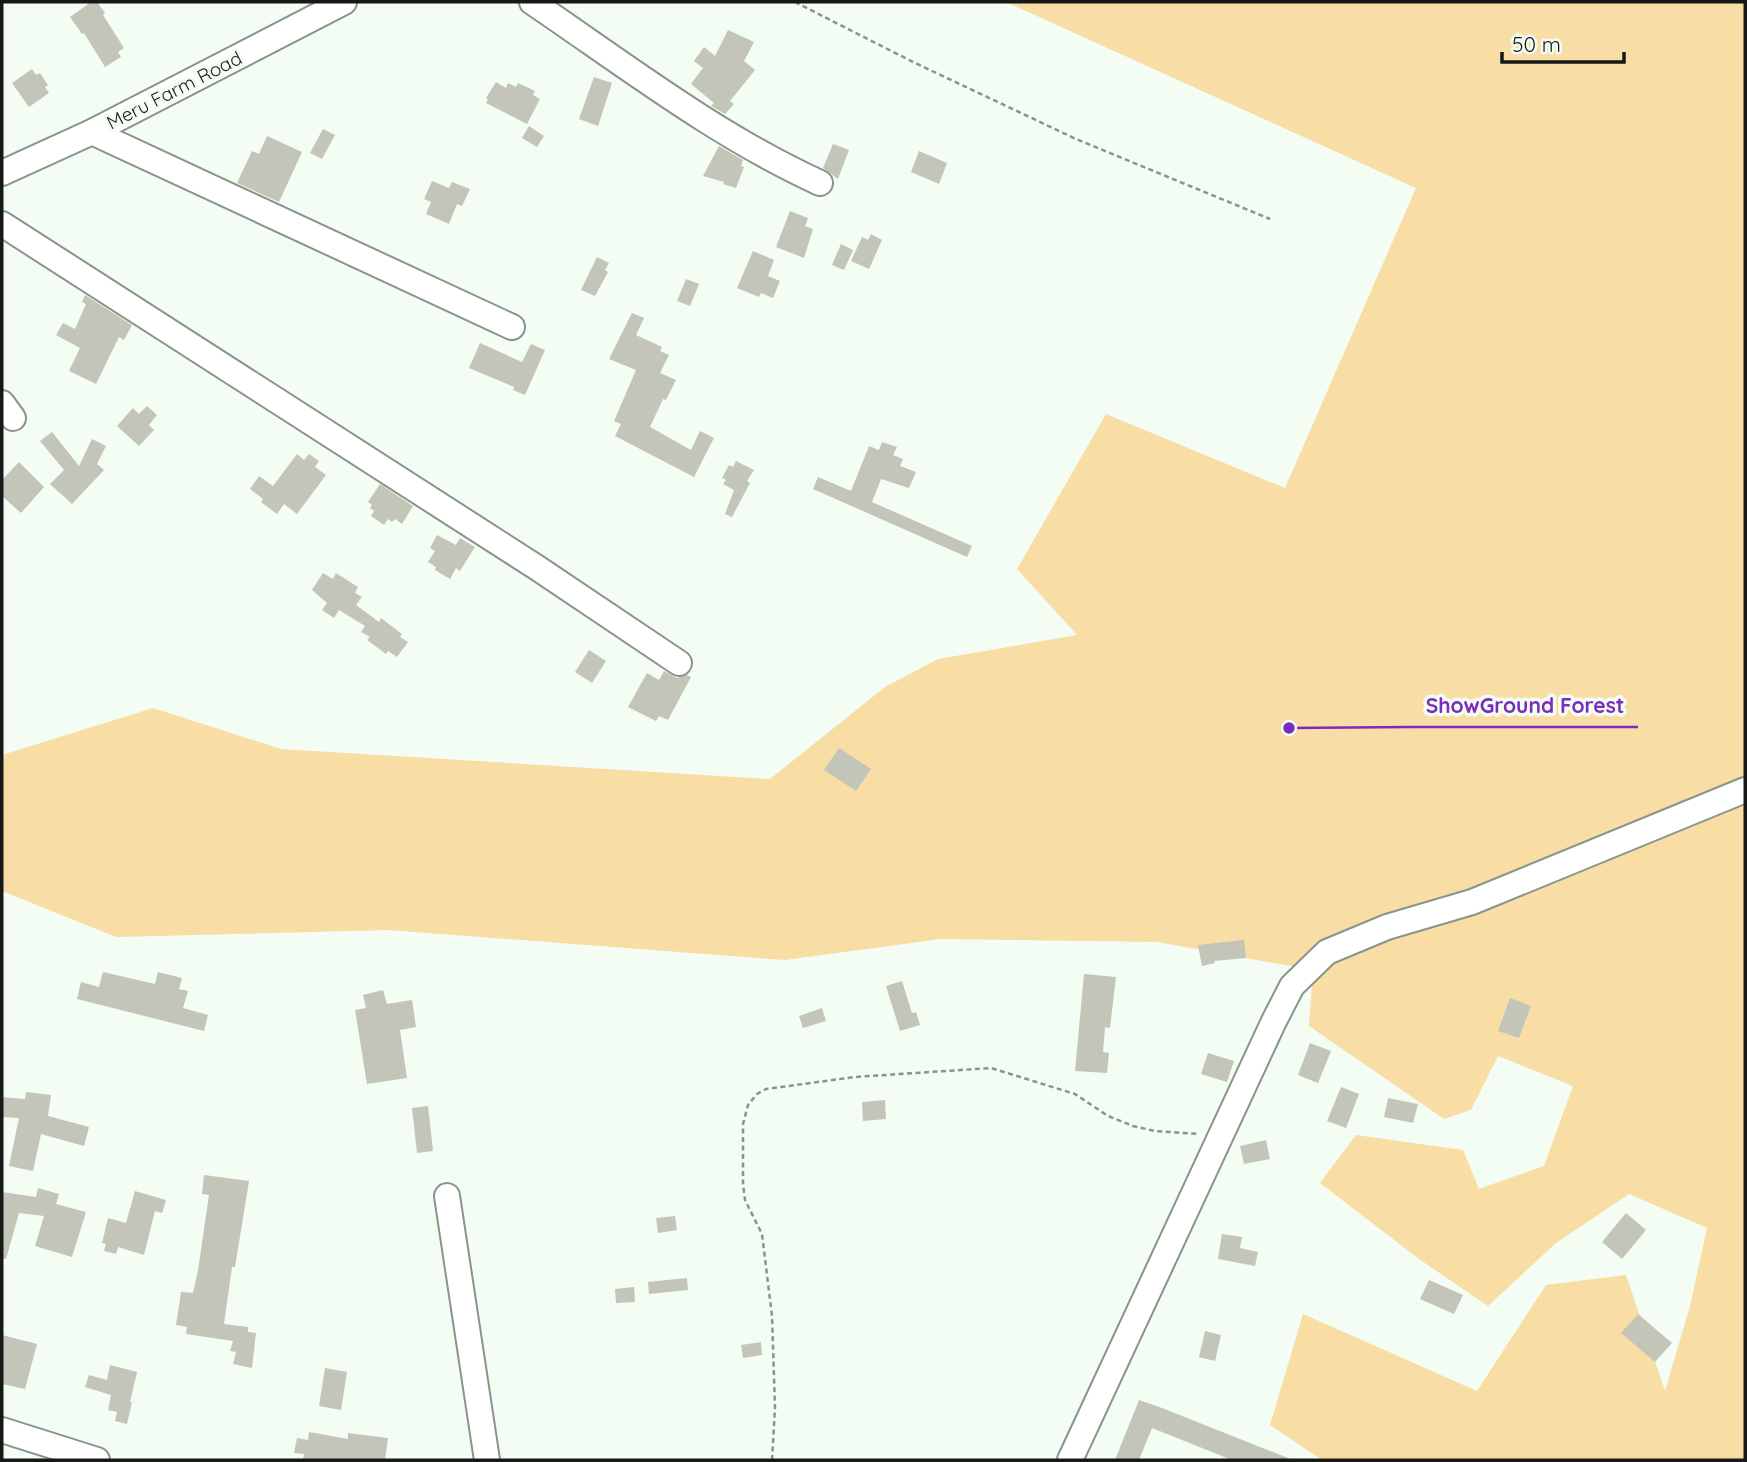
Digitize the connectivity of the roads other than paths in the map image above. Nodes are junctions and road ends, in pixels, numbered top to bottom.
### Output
1 (344, 2) edge
2 (531, 2) edge
3 (92, 132) junction
4 (2, 173) edge
5 (820, 183) dead end
6 (2, 224) edge
7 (512, 327) dead end
8 (679, 663) dead end
9 (1745, 790) edge
10 (447, 1196) dead end
11 (2, 1430) edge
12 (97, 1460) edge
13 (487, 1460) edge
14 (1070, 1460) edge

1 - 3 street, Meru Farm Road
2 - 5 street
3 - 4 street, Meru Farm Road
3 - 7 street
6 - 8 street
9 - 14 street
10 - 13 street
11 - 12 street

